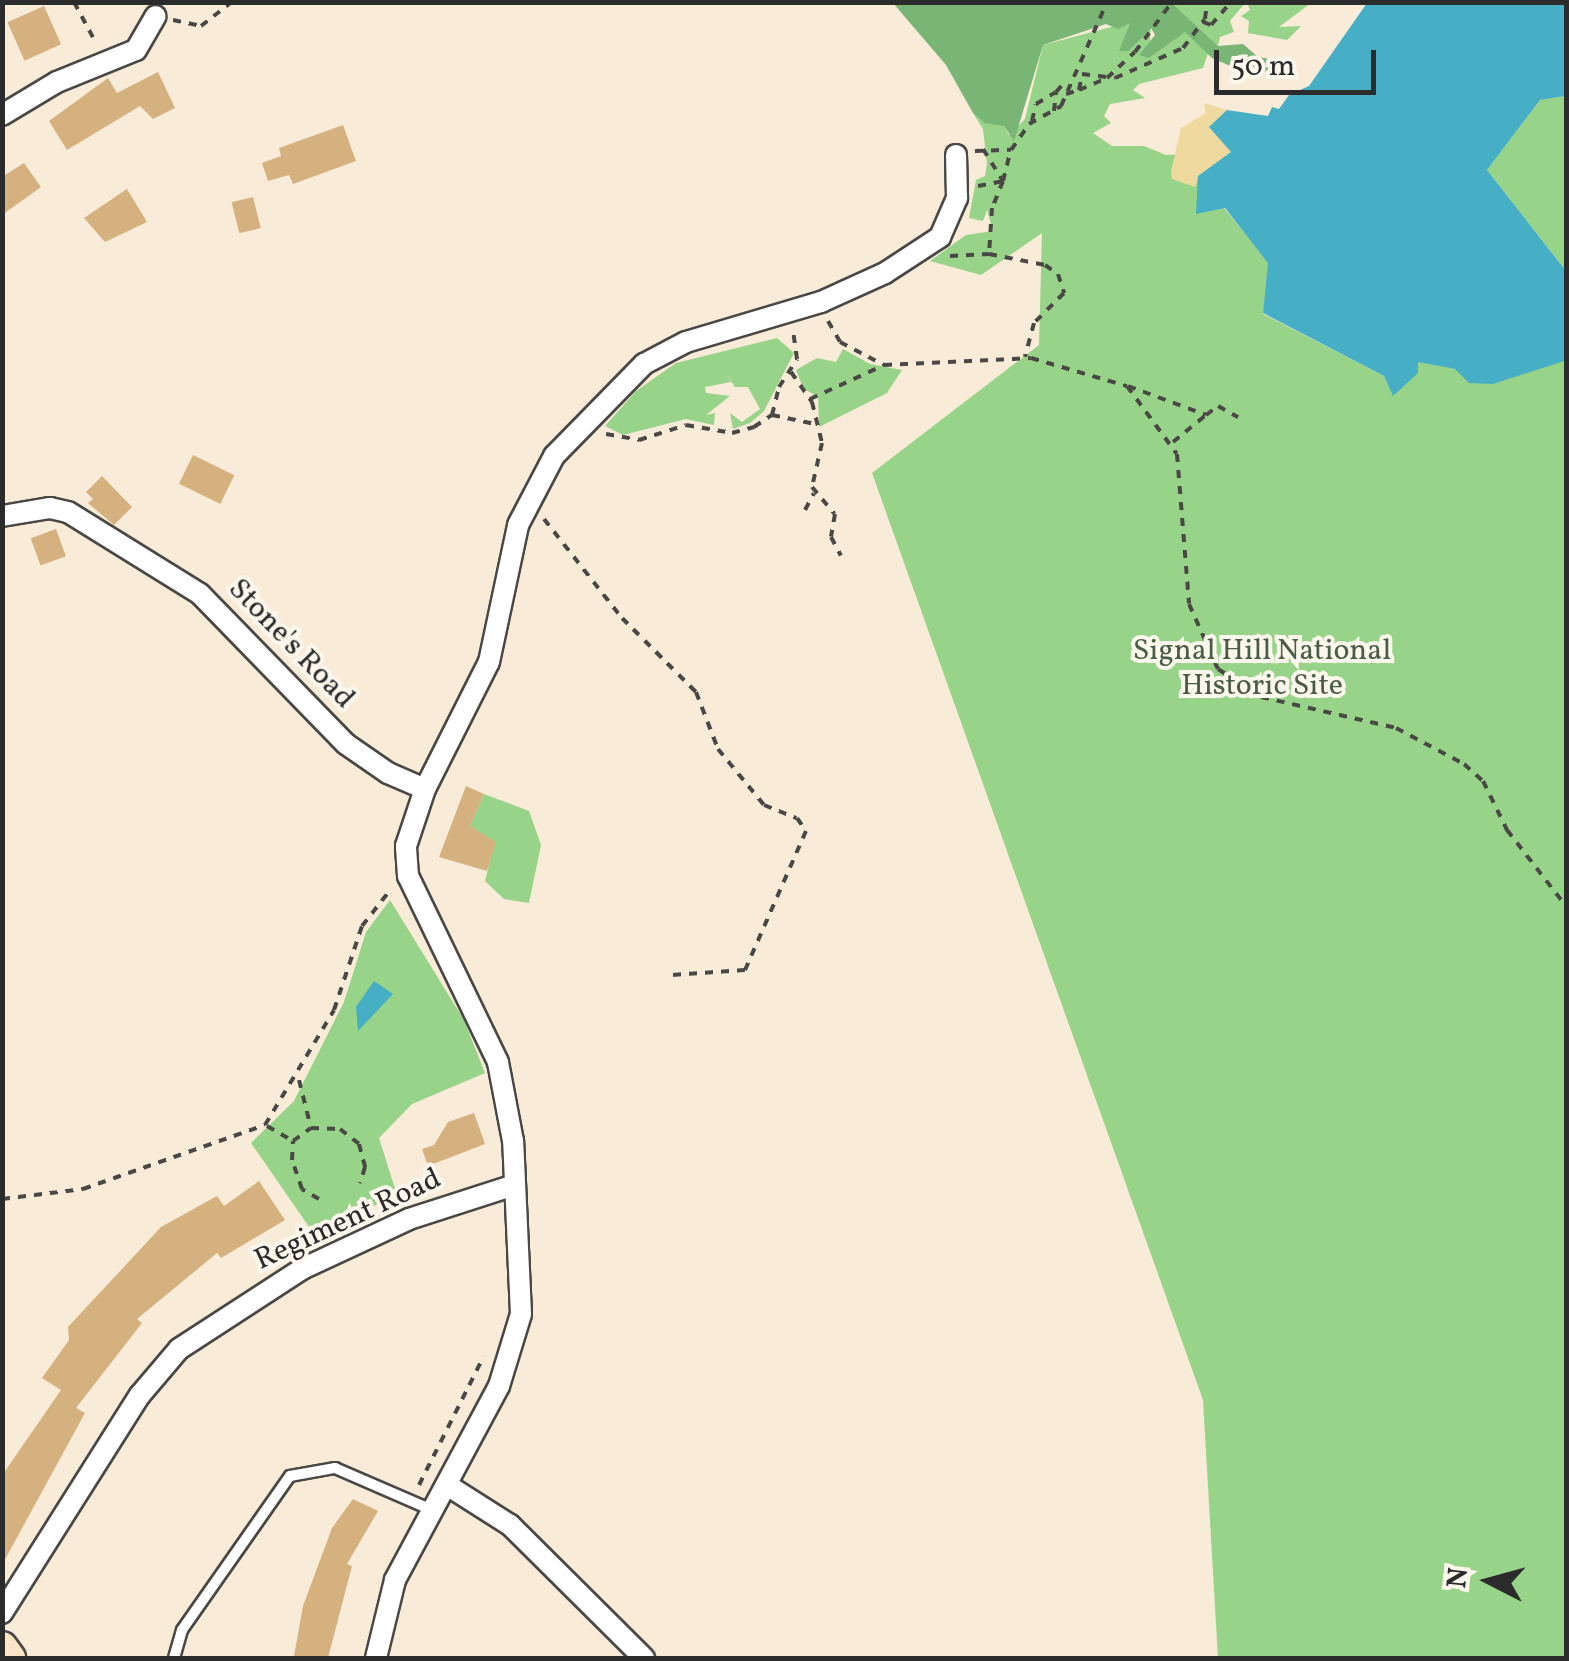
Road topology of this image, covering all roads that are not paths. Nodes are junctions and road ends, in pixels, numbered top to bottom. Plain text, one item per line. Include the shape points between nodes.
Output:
1 (156, 16) road end
2 (2, 115) edge
3 (956, 155) road end
4 (2, 516) edge
5 (425, 789) junction
6 (514, 1185) junction
7 (447, 1484) junction
8 (432, 1510) junction
9 (2, 1613) edge
10 (2, 1646) edge
11 (10, 1658) edge
12 (174, 1658) edge
13 (376, 1658) edge
14 (644, 1658) edge

1 - 2 street via 136,50
3 - 5 street via 953,216 930,245 821,302 659,355 554,456 510,550 489,662
4 - 5 street, Stone's Road via 50,508 68,512 200,594 346,744 388,774
5 - 6 street via 406,846 408,876 498,1062
6 - 7 street via 522,1287 518,1336
6 - 9 street, Regiment Road via 408,1219 302,1269 179,1350 140,1395
7 - 8 street
7 - 14 street via 510,1525
8 - 12 lane via 335,1468 290,1476 192,1615
8 - 13 street via 396,1580
10 - 11 street

